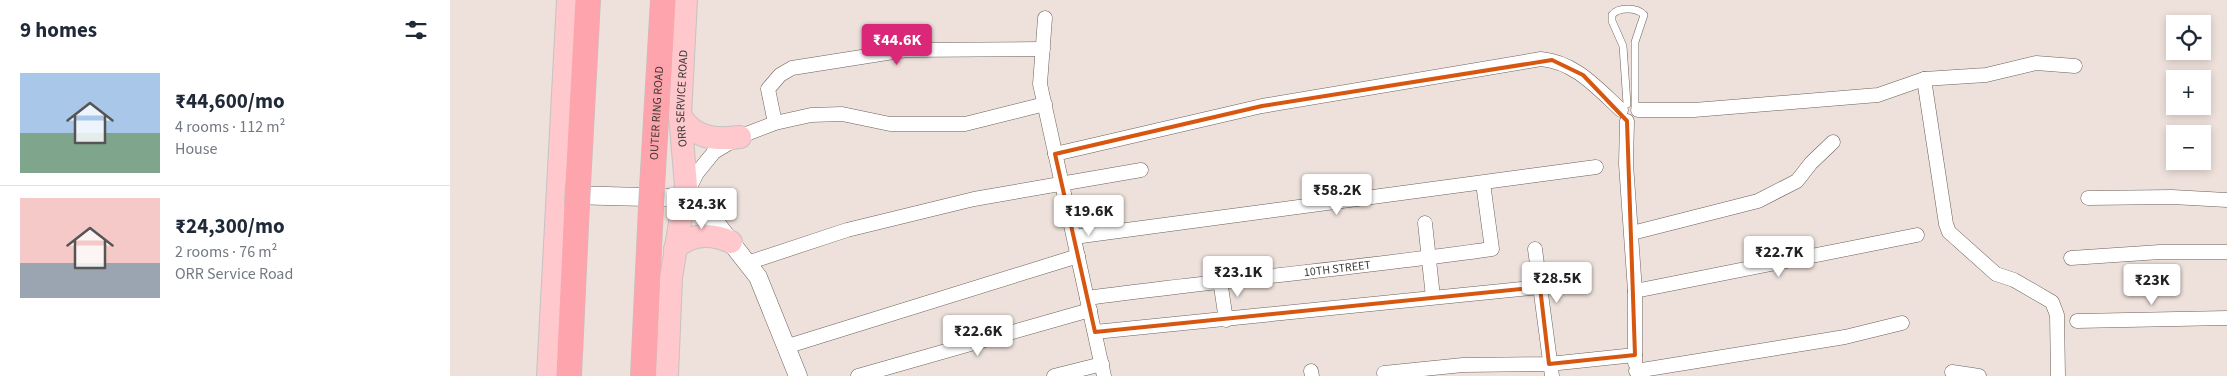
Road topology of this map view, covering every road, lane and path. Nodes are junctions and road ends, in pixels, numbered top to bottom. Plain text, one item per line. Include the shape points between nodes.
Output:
1 (568, 0) edge
2 (588, 0) edge
3 (663, 0) edge
4 (686, 0) edge
5 (1045, 18) dead end
6 (1043, 50) junction
7 (2075, 66) dead end
8 (1924, 79) junction
9 (1045, 104) junction
10 (1630, 110) junction
11 (680, 115) junction
12 (775, 123) junction
13 (740, 137) junction
14 (1833, 142) dead end
15 (1055, 154) junction
16 (1596, 168) dead end
17 (1141, 170) dead end
18 (1483, 182) junction
19 (1062, 184) junction
20 (571, 195) junction
21 (684, 198) junction
22 (2088, 198) dead end
23 (2227, 200) edge
24 (1425, 223) dead end
25 (1632, 233) junction
26 (1917, 235) dead end
27 (1074, 237) junction
28 (731, 242) junction
29 (675, 249) junction
30 (1535, 249) dead end
31 (2227, 252) edge
32 (1078, 256) junction
33 (1430, 258) junction
34 (2071, 258) dead end
35 (748, 263) junction
36 (1220, 280) junction
37 (1540, 287) junction
38 (1635, 291) junction
39 (1433, 297) junction
40 (1089, 304) junction
41 (2227, 318) edge
42 (1226, 320) junction
43 (2077, 321) dead end
44 (1902, 323) dead end
45 (1095, 332) junction
46 (786, 347) junction
47 (1635, 355) junction
48 (1103, 370) edge
49 (1550, 370) edge
50 (1952, 372) dead end
51 (1636, 373) edge
52 (548, 376) edge
53 (569, 376) edge
54 (643, 376) edge
55 (667, 376) edge
56 (798, 376) edge
57 (858, 376) edge
58 (1054, 376) edge
59 (1385, 376) edge
60 (1979, 376) edge
61 (2058, 376) edge

1 - 20 main road
2 - 20 highway
3 - 54 highway, OUTER RING ROAD
4 - 11 main road, ORR SERVICE ROAD
5 - 6 street
6 - 9 street via 1040,84
6 - 12 street via 906,50 792,68 780,75 768,89
7 - 8 street via 2036,64 1986,74
8 - 10 street via 1878,95 1694,110
8 - 61 street via 1949,232 1996,274 2030,288 2052,302 2057,315
9 - 12 street via 965,124 890,124 842,114 811,115
9 - 15 street
10 - 10 lane via 1623,46 1612,21 1612,15 1620,9 1638,10 1644,15 1635,42
10 - 15 street via 1583,75 1562,63 1541,59 1262,106
10 - 25 street via 1626,164
11 - 13 main road via 688,127 701,136
11 - 21 main road, ORR SERVICE ROAD via 686,186
12 - 13 street
13 - 21 street via 706,160
14 - 25 street via 1797,181 1758,202
15 - 19 street
16 - 18 street
17 - 19 street
18 - 27 street
18 - 33 street, 10TH STREET via 1492,249
19 - 27 street
19 - 35 street via 974,200 847,230
20 - 21 street
20 - 52 main road
20 - 53 highway
21 - 28 street via 701,204
21 - 29 main road, ORR SERVICE ROAD
22 - 23 street
24 - 33 street
25 - 38 street
26 - 38 street
27 - 32 street
28 - 29 main road via 710,235 695,236
28 - 35 street
29 - 55 main road, ORR SERVICE ROAD
30 - 37 street
31 - 34 street via 2160,252
32 - 40 street
32 - 46 street
33 - 36 street, 10TH STREET
33 - 39 street
35 - 46 street via 758,277
36 - 40 street, 10TH STREET
36 - 42 street
37 - 39 street
37 - 49 street
38 - 47 street
39 - 42 street
40 - 45 street
40 - 57 street, 10TH STREET
41 - 43 street
42 - 45 street
44 - 51 street via 1845,338
45 - 48 street
46 - 56 street
47 - 49 street
47 - 51 street
48 - 58 street
49 - 59 street via 1463,365 1384,373
50 - 60 street

